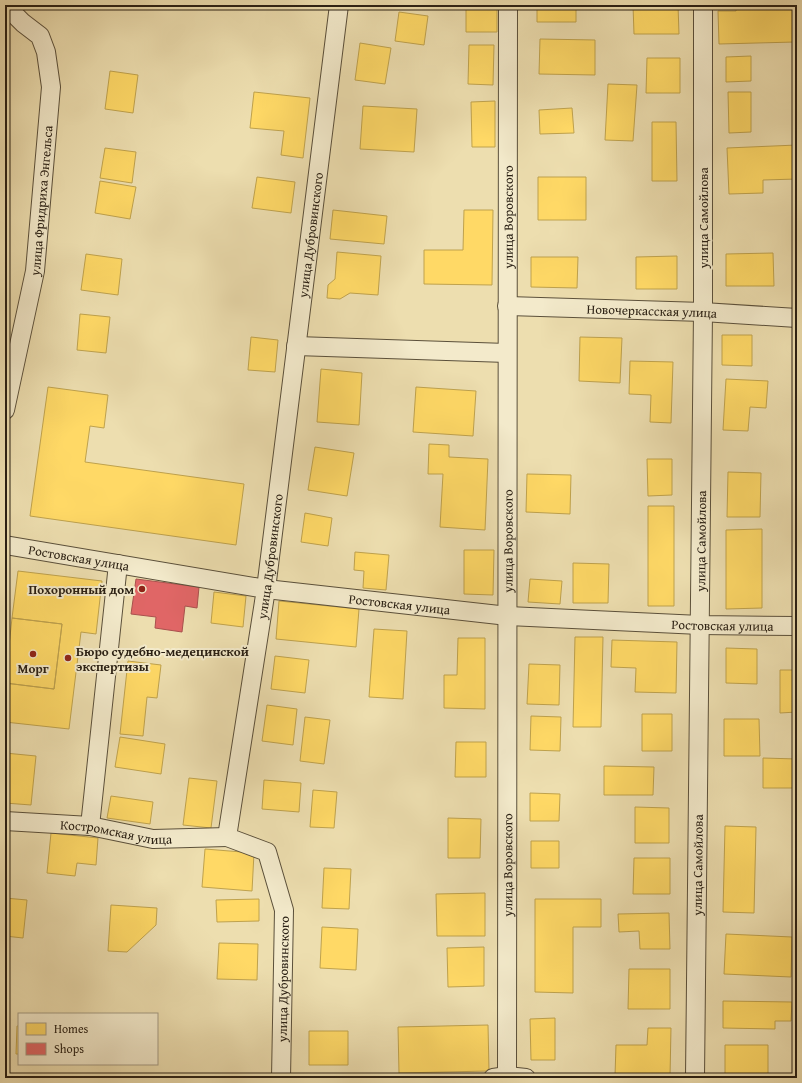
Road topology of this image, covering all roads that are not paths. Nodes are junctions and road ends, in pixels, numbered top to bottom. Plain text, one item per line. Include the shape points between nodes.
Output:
1 (5, 5) edge
2 (339, 5) edge
3 (508, 5) edge
4 (703, 5) edge
5 (507, 306) junction
6 (703, 312) junction
7 (797, 318) edge
8 (296, 346) junction
9 (508, 353) junction
10 (11, 356) edge
11 (5, 410) edge
12 (5, 545) edge
13 (118, 564) junction
14 (266, 589) junction
15 (508, 616) junction
16 (700, 625) junction
17 (797, 626) edge
18 (5, 821) edge
19 (90, 826) junction
20 (227, 837) junction
21 (500, 1077) edge
22 (281, 1078) edge
23 (526, 1078) edge
24 (695, 1078) edge

1 - 10 street, улица Фридриха Энгельса via 40,36 46,52 51,87 35,271
2 - 8 street, улица Дубровинского
3 - 5 street, улица Воровского
4 - 6 street, улица Самойлова
5 - 6 street, Новочеркасская улица
5 - 9 street, улица Воровского
6 - 7 street, Новочеркасская улица
6 - 16 street, улица Самойлова
8 - 9 street
8 - 14 street, улица Дубровинского
9 - 15 street, улица Воровского
10 - 11 street, улица Фридриха Энгельса
12 - 13 street, Ростовская улица
13 - 14 street, Ростовская улица
13 - 19 street
14 - 15 street, Ростовская улица
14 - 20 street, улица Дубровинского
15 - 16 street, Ростовская улица
15 - 21 street, улица Воровского
16 - 17 street, Ростовская улица
16 - 24 street, улица Самойлова
18 - 19 street, Костромская улица
19 - 20 street, Костромская улица via 153,839
20 - 22 street, улица Дубровинского via 267,852 284,910
21 - 23 street

